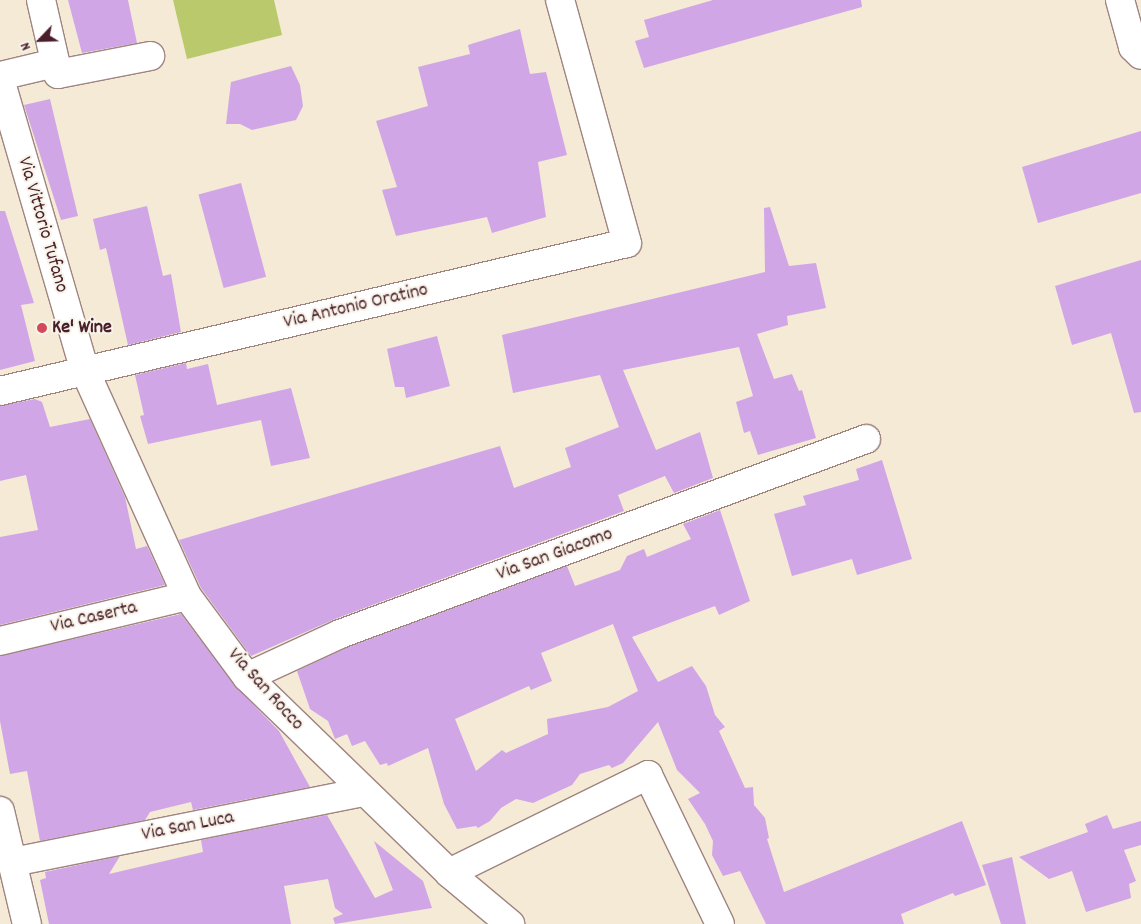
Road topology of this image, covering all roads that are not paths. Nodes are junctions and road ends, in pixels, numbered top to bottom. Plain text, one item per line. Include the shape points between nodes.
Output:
1 (41, 0) edge
2 (560, 0) edge
3 (1120, 0) edge
4 (1141, 55) edge
5 (150, 56) dead end
6 (55, 63) junction
7 (0, 76) edge
8 (0, 79) edge
9 (85, 371) junction
10 (0, 391) edge
11 (866, 439) dead end
12 (187, 596) junction
13 (0, 640) edge
14 (247, 677) junction
15 (364, 792) junction
16 (0, 811) edge
17 (13, 862) junction
18 (449, 873) junction
19 (27, 924) edge
20 (510, 924) edge
21 (720, 924) edge

1 - 6 street
2 - 9 street, Via Antonio Oratino via 627,243
3 - 4 street via 1133,47
5 - 6 street via 58,74
6 - 7 street
8 - 9 street, Via Vittorio Tufano
9 - 10 street, Via Antonio Oratino
9 - 12 street, Via San Rocco
11 - 14 street, Via San Giacomo via 340,634
12 - 13 street, Via Caserta
12 - 14 street, Via San Rocco
14 - 15 street, Via San Rocco
15 - 17 street, Via San Luca
15 - 18 street, Via San Rocco
16 - 17 street
17 - 19 street
18 - 20 street, Via San Rocco
18 - 21 street via 648,775

